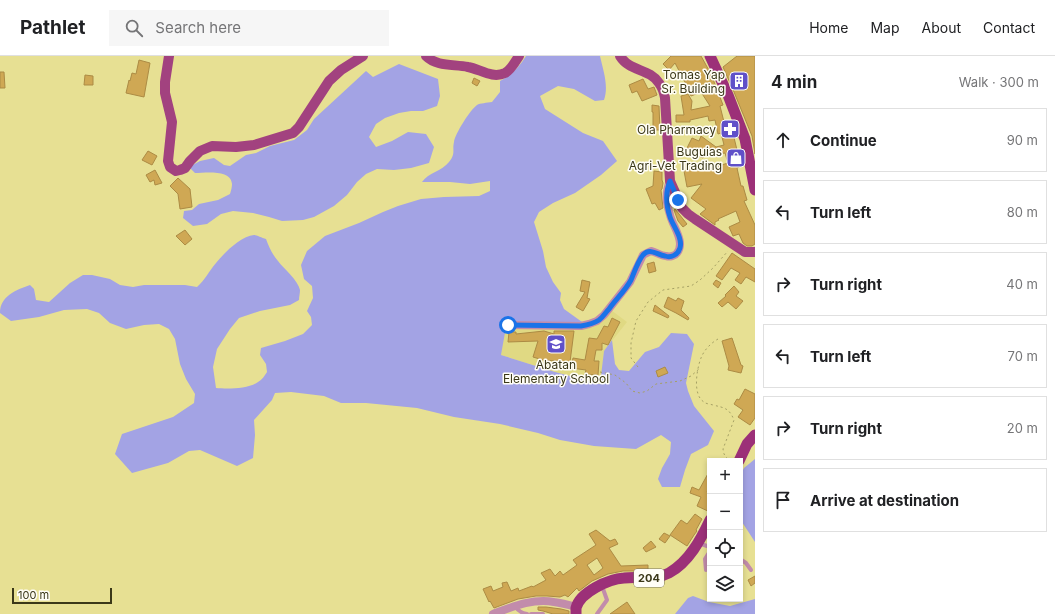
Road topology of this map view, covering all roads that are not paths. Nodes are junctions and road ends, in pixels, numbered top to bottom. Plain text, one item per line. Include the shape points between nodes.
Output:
1 (169, 56) edge
2 (363, 56) edge
3 (426, 56) edge
4 (519, 56) edge
5 (620, 56) edge
6 (710, 56) edge
7 (670, 181) junction
8 (755, 190) edge
9 (755, 252) edge
10 (508, 325) dead end
11 (755, 435) edge
12 (740, 458) edge
13 (707, 526) edge
14 (698, 542) junction
15 (707, 546) edge
16 (707, 556) edge
17 (743, 561) edge
18 (706, 570) dead end
19 (751, 570) dead end
20 (601, 584) junction
21 (515, 606) junction
22 (576, 611) edge
23 (493, 614) edge
24 (527, 614) edge
25 (531, 614) edge
26 (543, 614) edge
27 (597, 614) edge

1 - 2 main road via 165,82 172,122 168,161 170,167 176,171 185,168 200,151 212,146 254,145 293,133 329,81
3 - 4 main road via 433,62 468,67 496,75 505,73
5 - 7 main road via 629,66 652,76 662,88 665,98
6 - 8 highway via 745,139
7 - 9 main road via 680,204 688,214 745,252
7 - 10 street via 666,198 680,243 675,255 665,256 651,251 643,255 621,295 601,319 593,323 581,326
11 - 12 highway
13 - 14 highway, 204
14 - 15 lane
14 - 20 highway, 204 via 681,565 669,573 646,578 624,578
16 - 18 lane
17 - 19 lane
20 - 22 highway, 204 via 582,599
20 - 27 lane via 607,600
21 - 22 street via 541,601 553,602
21 - 23 street
21 - 24 lane via 517,610
25 - 26 lane

